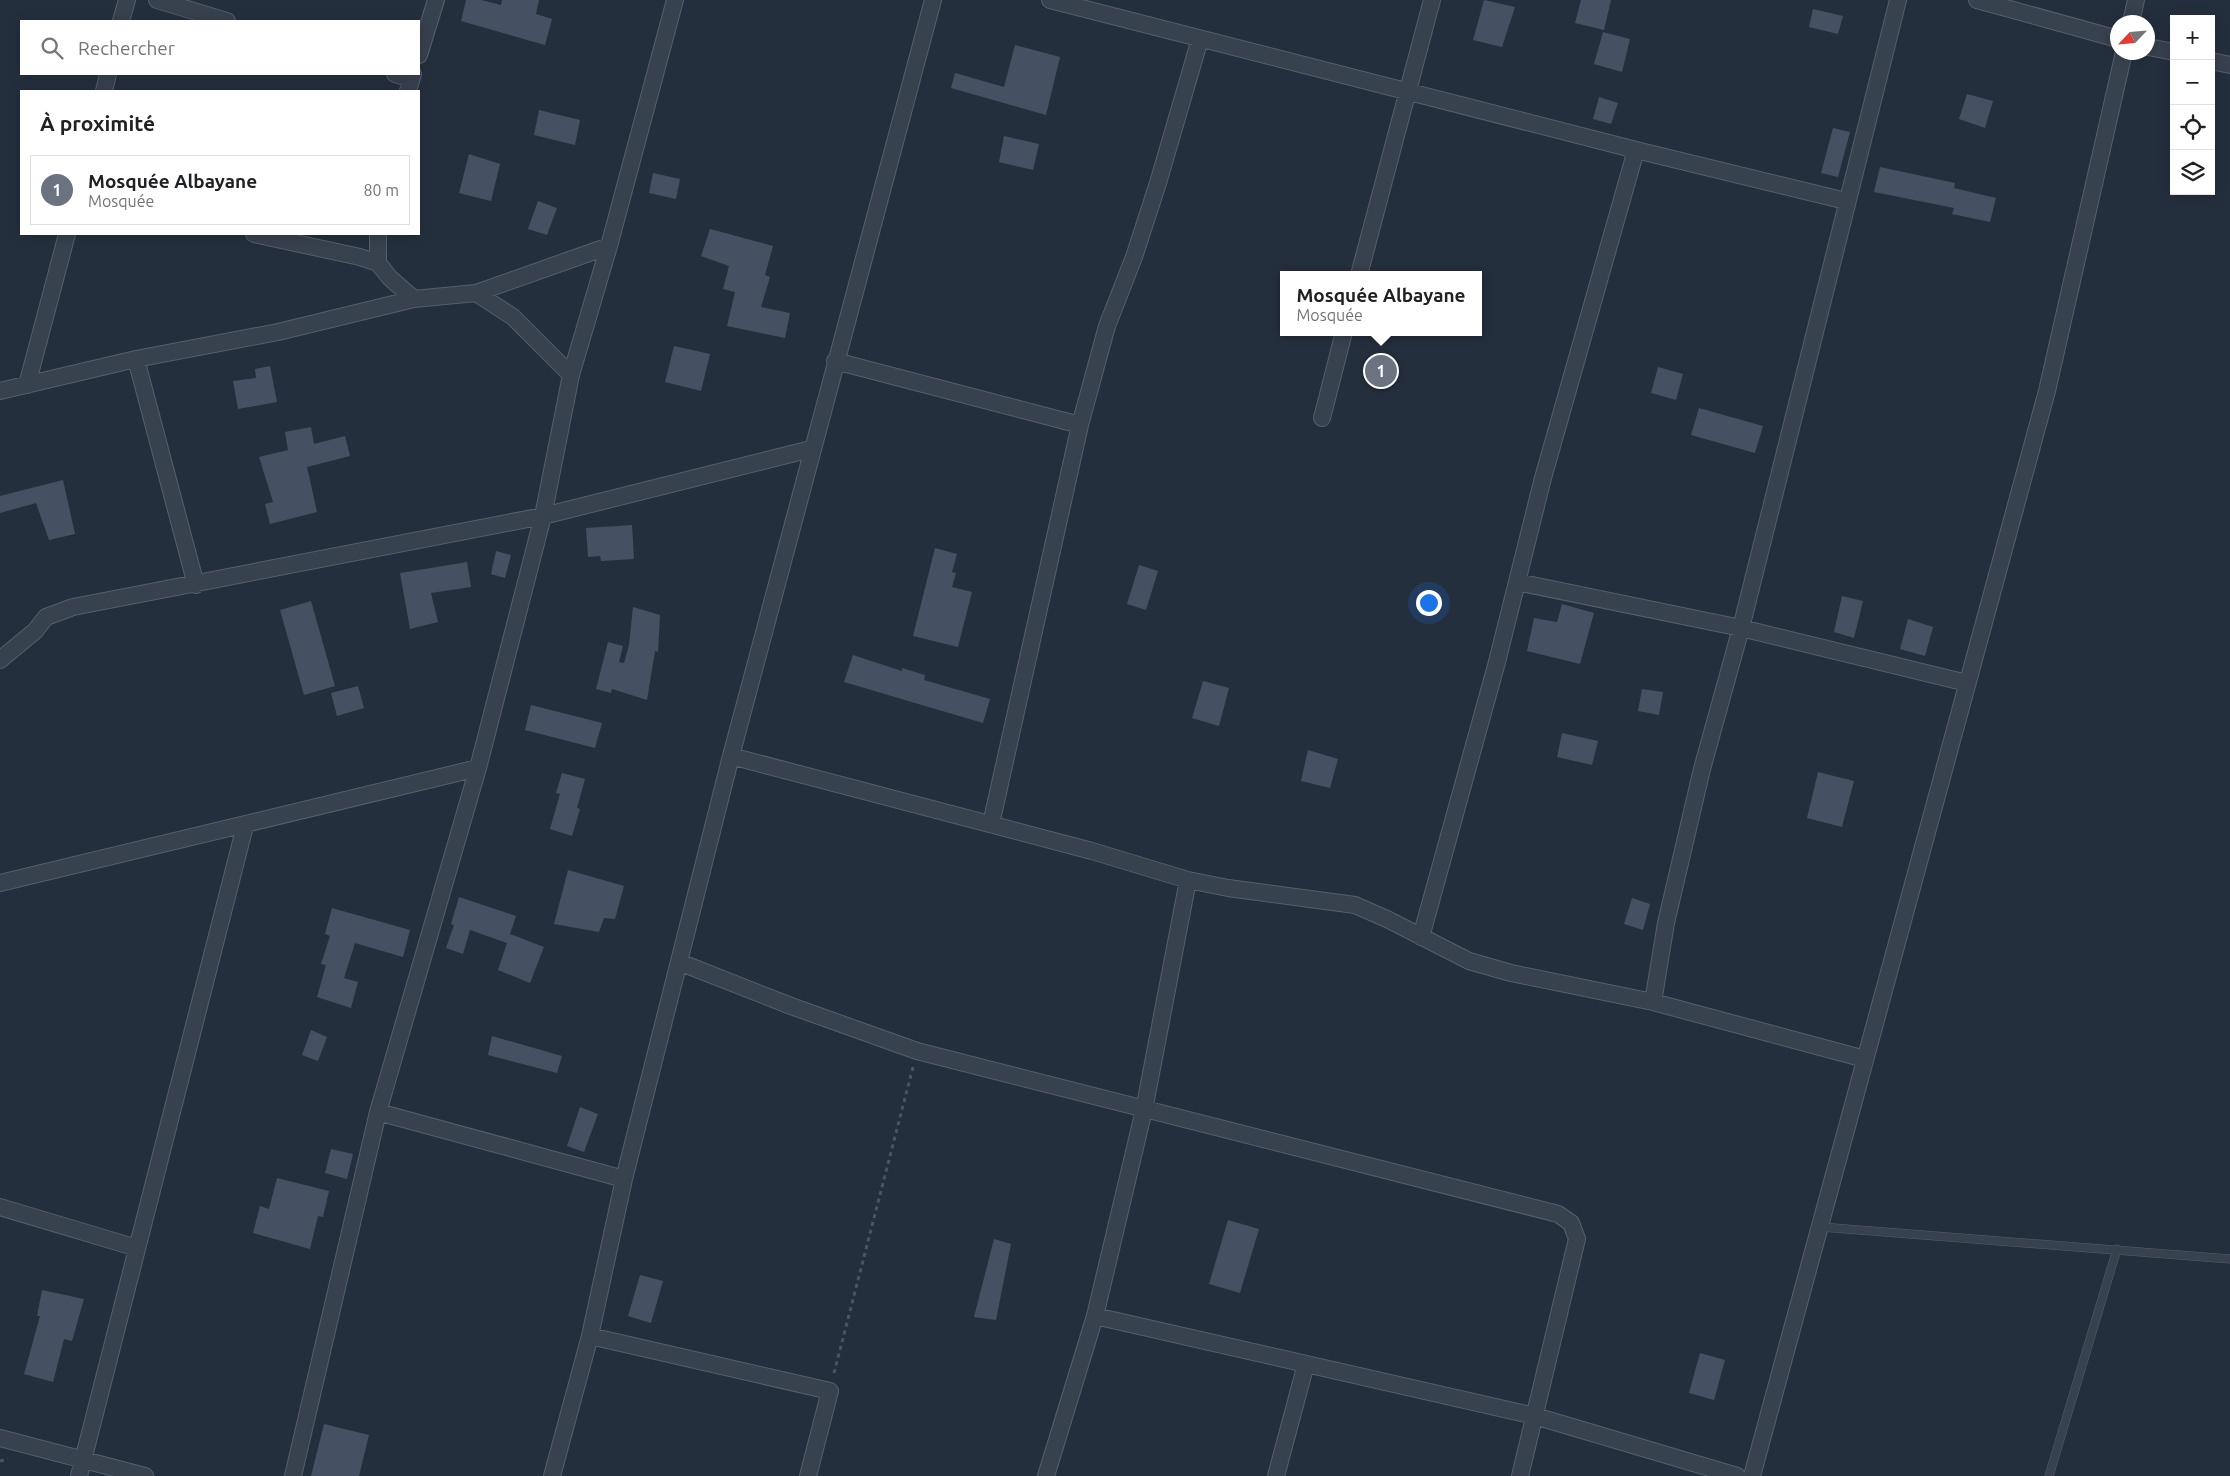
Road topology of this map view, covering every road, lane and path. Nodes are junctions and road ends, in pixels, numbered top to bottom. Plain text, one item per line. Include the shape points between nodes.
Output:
1 (127, 0) edge
2 (156, 0) edge
3 (436, 0) edge
4 (675, 0) edge
5 (933, 0) edge
6 (1050, 0) edge
7 (1432, 0) edge
8 (1898, 0) edge
9 (1977, 0) edge
10 (2136, 0) edge
11 (2132, 15) edge
12 (122, 20) edge
13 (224, 20) edge
14 (2110, 37) edge
15 (1200, 39) junction
16 (2155, 48) edge
17 (2170, 51) edge
18 (420, 52) edge
19 (2122, 60) edge
20 (2215, 62) edge
21 (2230, 65) edge
22 (108, 75) edge
23 (397, 75) edge
24 (411, 81) edge
25 (104, 90) edge
26 (1408, 91) junction
27 (1636, 150) junction
28 (1846, 200) junction
29 (67, 235) edge
30 (259, 235) edge
31 (378, 235) edge
32 (609, 246) junction
33 (378, 263) junction
34 (1360, 271) edge
35 (476, 293) junction
36 (414, 299) junction
37 (1343, 336) edge
38 (136, 359) junction
39 (835, 361) junction
40 (571, 375) junction
41 (27, 385) junction
42 (0, 391) edge
43 (1322, 418) dead end
44 (1080, 425) junction
45 (811, 449) junction
46 (543, 516) junction
47 (1517, 582) junction
48 (196, 585) junction
49 (1741, 628) junction
50 (0, 660) edge
51 (1967, 684) junction
52 (731, 756) junction
53 (478, 768) junction
54 (991, 824) junction
55 (245, 826) junction
56 (1188, 880) junction
57 (0, 883) edge
58 (1421, 937) junction
59 (679, 962) junction
60 (1653, 1002) junction
61 (917, 1051) junction
62 (1865, 1059) junction
63 (1144, 1110) junction
64 (378, 1112) junction
65 (624, 1180) junction
66 (0, 1207) edge
67 (1821, 1227) junction
68 (137, 1248) junction
69 (2117, 1249) junction
70 (2230, 1259) edge
71 (1095, 1316) junction
72 (590, 1336) junction
73 (1306, 1364) junction
74 (830, 1391) junction
75 (1535, 1416) junction
76 (0, 1438) edge
77 (83, 1460) junction
78 (79, 1476) edge
79 (145, 1476) edge
80 (293, 1476) edge
81 (552, 1476) edge
82 (808, 1476) edge
83 (1046, 1476) edge
84 (1276, 1476) edge
85 (1520, 1476) edge
86 (1737, 1476) edge
87 (1752, 1476) edge
88 (2049, 1476) edge

1 - 12 street
2 - 13 street
3 - 18 street
4 - 32 street
5 - 39 street
6 - 15 street
7 - 26 street
8 - 28 street
9 - 14 street
10 - 11 street
15 - 26 street
15 - 44 street via 1155,192 1108,326
16 - 17 street
19 - 51 street via 2047,391
20 - 21 street
22 - 25 street
23 - 24 street
26 - 27 street
26 - 34 street
27 - 28 street
27 - 47 street via 1543,478
28 - 49 street
29 - 41 street
30 - 33 street
31 - 33 street
32 - 35 street
32 - 40 street
33 - 36 street
35 - 36 street
35 - 40 street via 513,317
36 - 38 street via 278,332
37 - 43 street
38 - 41 street
38 - 48 street
39 - 44 street
39 - 45 street
40 - 46 street
41 - 42 street
44 - 54 street
45 - 46 street
45 - 52 street
46 - 48 street
46 - 53 street
47 - 49 street
47 - 58 street
48 - 50 street via 82,605 51,614
49 - 51 street
49 - 60 street via 1702,769 1666,923
51 - 62 street
52 - 54 street
52 - 59 street
53 - 55 street
53 - 64 street
54 - 56 street
55 - 57 street
55 - 68 street
56 - 58 street via 1355,906
56 - 63 street
58 - 60 street via 1469,962
59 - 61 street
59 - 65 street
60 - 62 street
61 - 63 street
61 - 74 path
62 - 67 street
63 - 71 street
63 - 75 street via 1558,1214 1571,1223 1577,1239
64 - 65 street
64 - 80 street
65 - 72 street
66 - 68 street
67 - 69 lane
67 - 87 street
68 - 77 street
69 - 70 lane
69 - 88 lane
71 - 73 street
71 - 83 street
72 - 74 street
72 - 81 street
73 - 75 street
73 - 84 street
74 - 82 street
75 - 85 street
75 - 86 street
76 - 77 street
77 - 78 street
77 - 79 street

